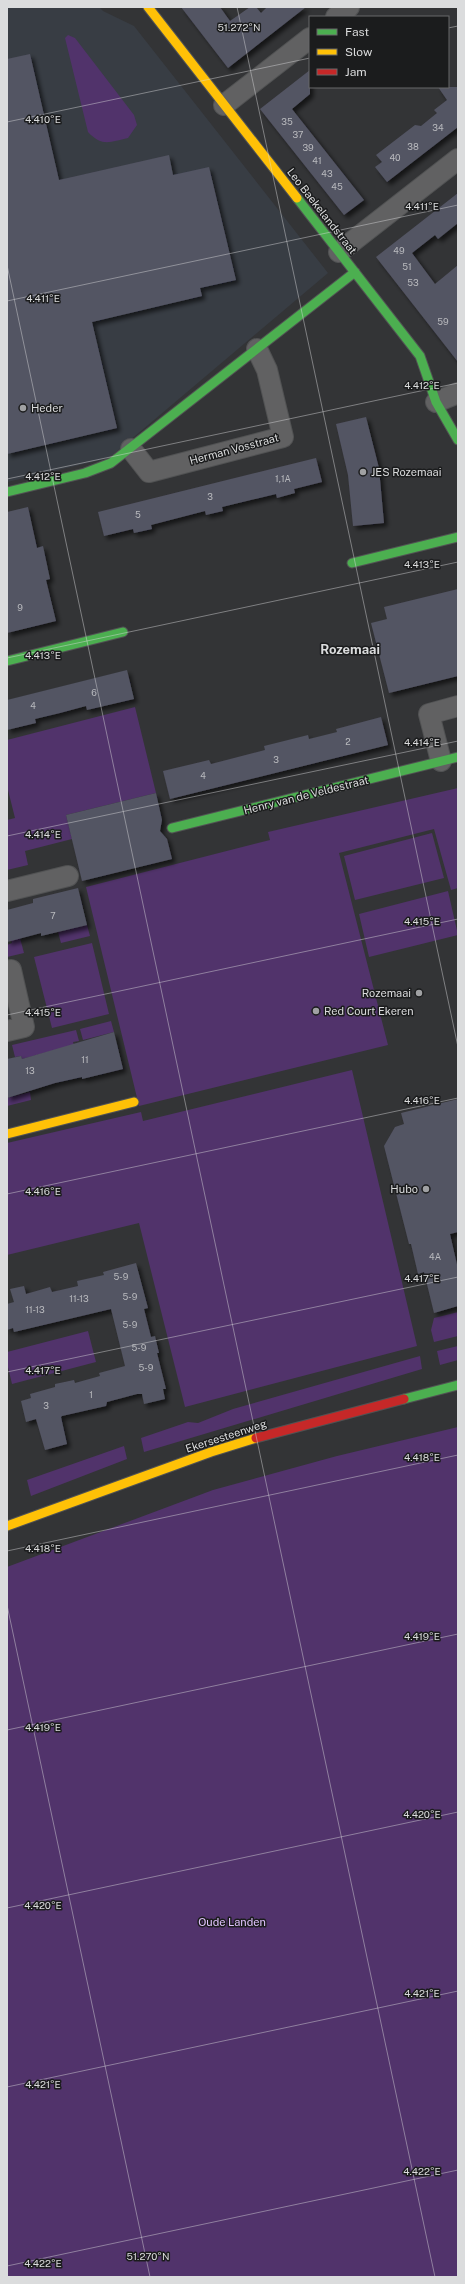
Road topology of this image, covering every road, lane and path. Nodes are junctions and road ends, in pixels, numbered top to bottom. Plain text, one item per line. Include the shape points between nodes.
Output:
1 (148, 7) edge
2 (349, 7) edge
3 (337, 16) edge
4 (309, 39) edge
5 (224, 105) junction
6 (458, 159) edge
7 (339, 252) junction
8 (355, 272) junction
9 (257, 349) junction
10 (458, 392) edge
11 (436, 402) junction
12 (458, 440) edge
13 (131, 449) junction
14 (7, 492) edge
15 (458, 537) edge
16 (352, 563) dead end
17 (123, 632) dead end
18 (7, 661) edge
19 (458, 706) edge
20 (449, 759) edge
21 (172, 828) dead end
22 (68, 876) dead end
23 (7, 891) edge
24 (7, 971) edge
25 (7, 1031) edge
26 (134, 1102) dead end
27 (7, 1134) edge
28 (458, 1385) edge
29 (7, 1526) edge

1 - 5 street, Leo Baekelandstraat
2 - 3 street
4 - 5 street
5 - 7 street, Leo Baekelandstraat
6 - 7 street
7 - 8 street, Leo Baekelandstraat
8 - 9 street
8 - 11 street, Leo Baekelandstraat via 420,356
9 - 13 street
9 - 13 street, Herman Vosstraat via 267,370 283,437 149,472
10 - 11 street
11 - 12 street, Leo Baekelandstraat
13 - 14 street via 111,463 84,473
15 - 16 street
17 - 18 street
19 - 20 street, Henry van de Veldestraat via 429,714
20 - 21 street, Henry van de Veldestraat
22 - 23 street
24 - 25 street via 11,970 24,1027
26 - 27 street
28 - 29 street, Ekersesteenweg via 290,1428 211,1452

